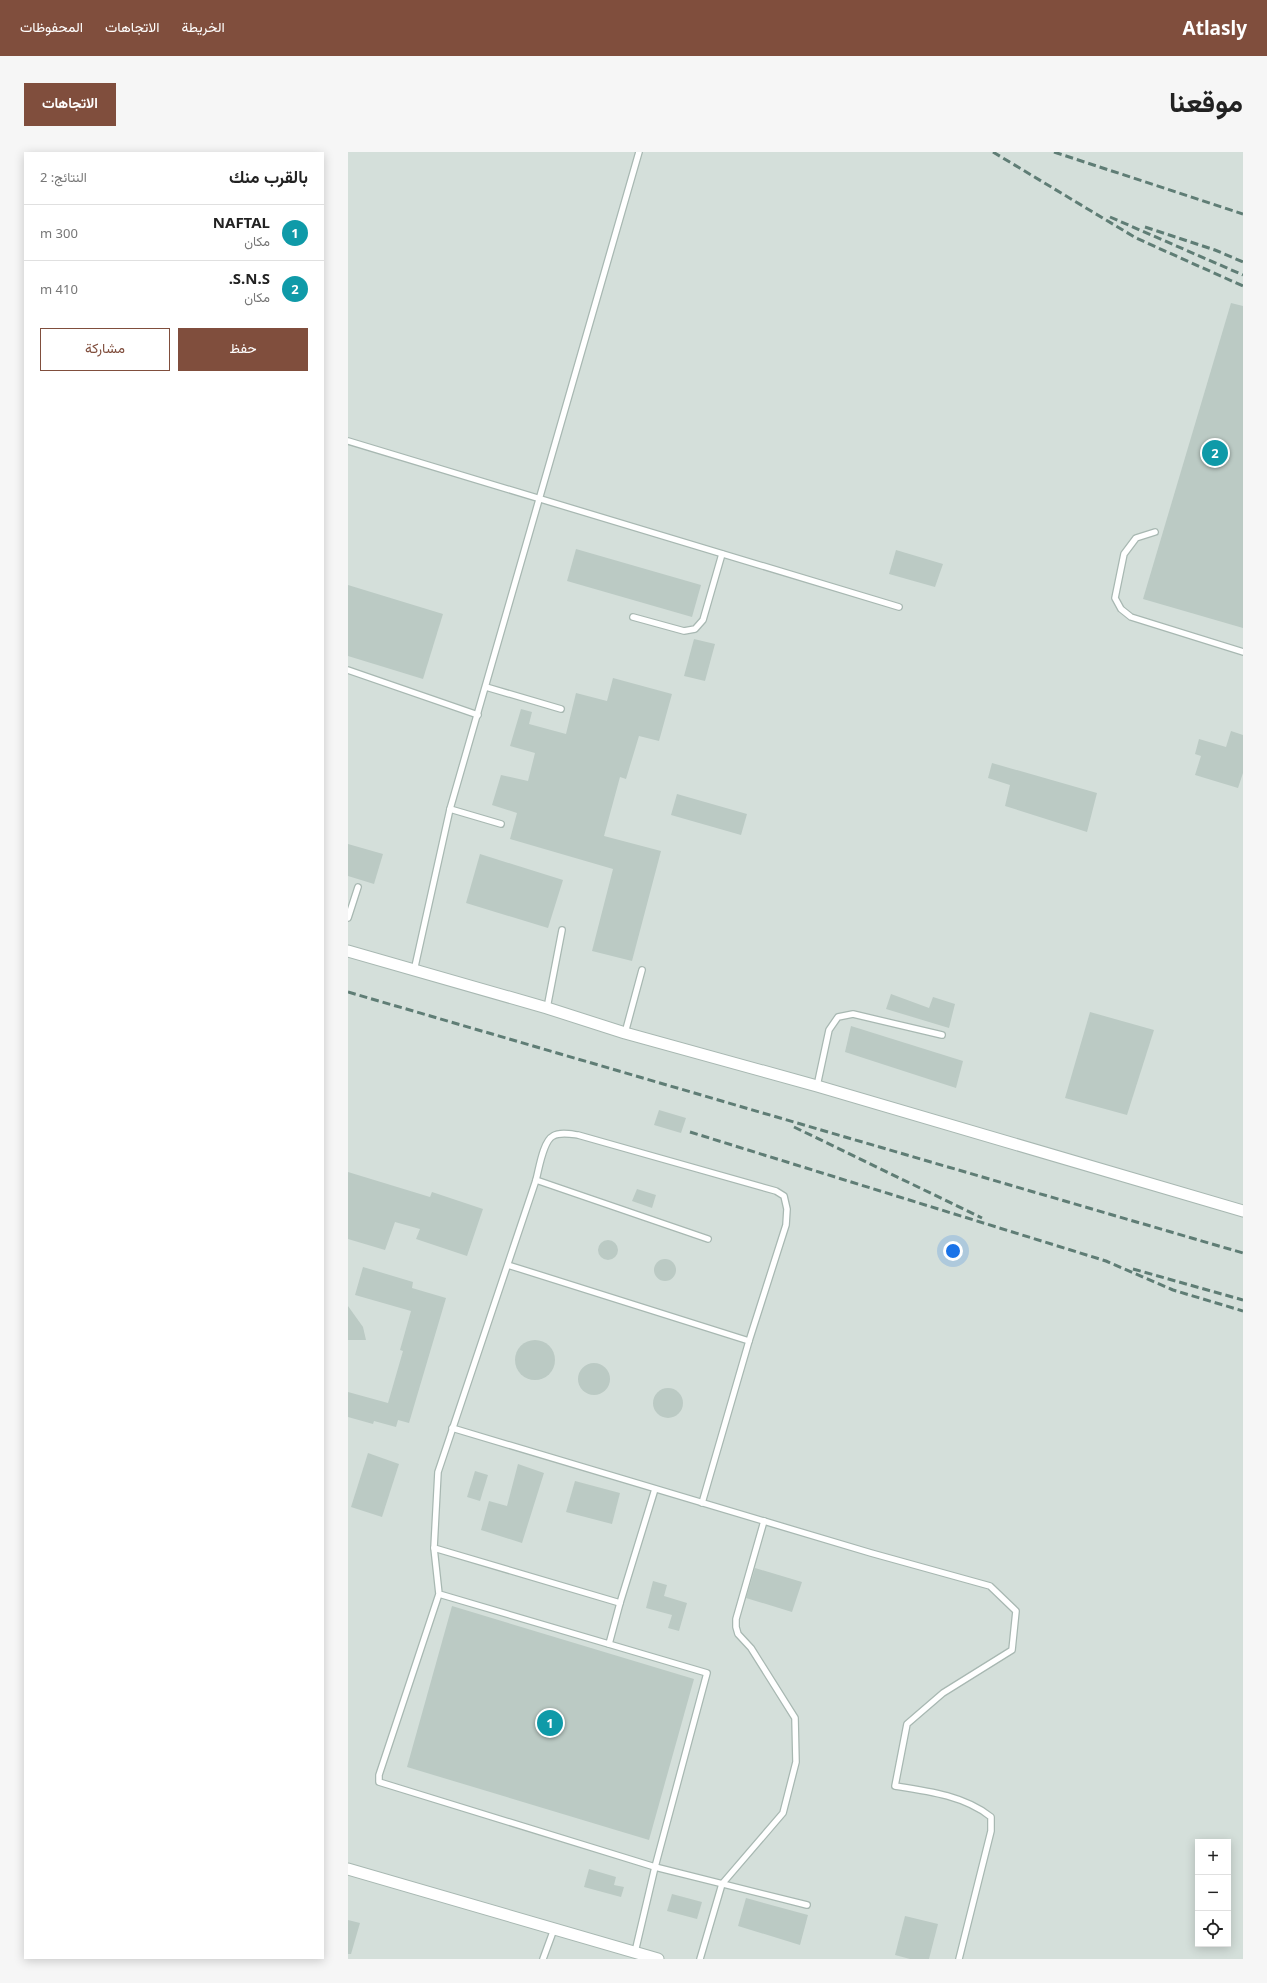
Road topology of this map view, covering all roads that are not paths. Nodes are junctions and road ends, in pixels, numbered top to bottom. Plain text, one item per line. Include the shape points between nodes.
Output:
1 (639, 152) edge
2 (348, 441) edge
3 (540, 500) junction
4 (1155, 532) dead end
5 (722, 554) junction
6 (900, 606) dead end
7 (633, 617) dead end
8 (1243, 652) edge
9 (348, 670) edge
10 (486, 687) junction
11 (561, 709) dead end
12 (478, 715) junction
13 (450, 809) junction
14 (501, 824) dead end
15 (358, 887) dead end
16 (348, 918) edge
17 (562, 930) dead end
18 (348, 951) edge
19 (642, 970) dead end
20 (414, 971) junction
21 (547, 1008) junction
22 (625, 1033) junction
23 (942, 1035) dead end
24 (817, 1086) junction
25 (536, 1180) junction
26 (1243, 1211) edge
27 (708, 1239) dead end
28 (508, 1265) junction
29 (749, 1341) junction
30 (452, 1428) junction
31 (655, 1489) junction
32 (702, 1503) junction
33 (764, 1521) junction
34 (434, 1548) junction
35 (439, 1594) junction
36 (620, 1603) junction
37 (609, 1644) junction
38 (656, 1867) junction
39 (348, 1868) edge
40 (722, 1884) junction
41 (807, 1905) dead end
42 (554, 1928) junction
43 (634, 1952) junction
44 (543, 1959) edge
45 (658, 1959) edge
46 (700, 1959) edge
47 (959, 1959) edge

1 - 3 lane
2 - 3 lane
3 - 5 lane
3 - 10 lane
4 - 8 lane via 1136,538 1124,554 1115,598 1121,609 1131,617
5 - 6 lane
5 - 7 lane via 703,620 695,629 684,631
9 - 12 lane
10 - 11 lane
10 - 12 lane
12 - 13 lane
13 - 14 lane
13 - 20 lane
15 - 16 lane
17 - 21 lane
18 - 20 street
19 - 22 lane
20 - 21 street
21 - 22 street
22 - 24 street
23 - 24 lane via 853,1014 838,1017 829,1030
24 - 26 street
25 - 27 lane
25 - 28 lane
25 - 29 lane via 546,1144 552,1136 562,1133 578,1135 776,1191 784,1196 787,1209 786,1225
28 - 29 lane
28 - 30 lane
29 - 32 lane
30 - 31 lane
30 - 34 lane via 438,1472
31 - 32 lane
31 - 36 lane
32 - 33 lane
33 - 40 lane via 736,1619 736,1627 738,1634 751,1648 795,1718 796,1762 783,1813
33 - 47 lane via 990,1586 1016,1611 1012,1650 943,1693 907,1724 895,1786 969,1802 992,1817 992,1831
34 - 35 lane
34 - 36 lane
35 - 37 lane
35 - 38 lane via 379,1775 380,1784
36 - 37 lane
37 - 38 lane via 707,1673
38 - 40 lane
38 - 43 lane
39 - 42 street
40 - 41 lane
40 - 46 lane
42 - 43 street
42 - 44 lane
43 - 45 street

